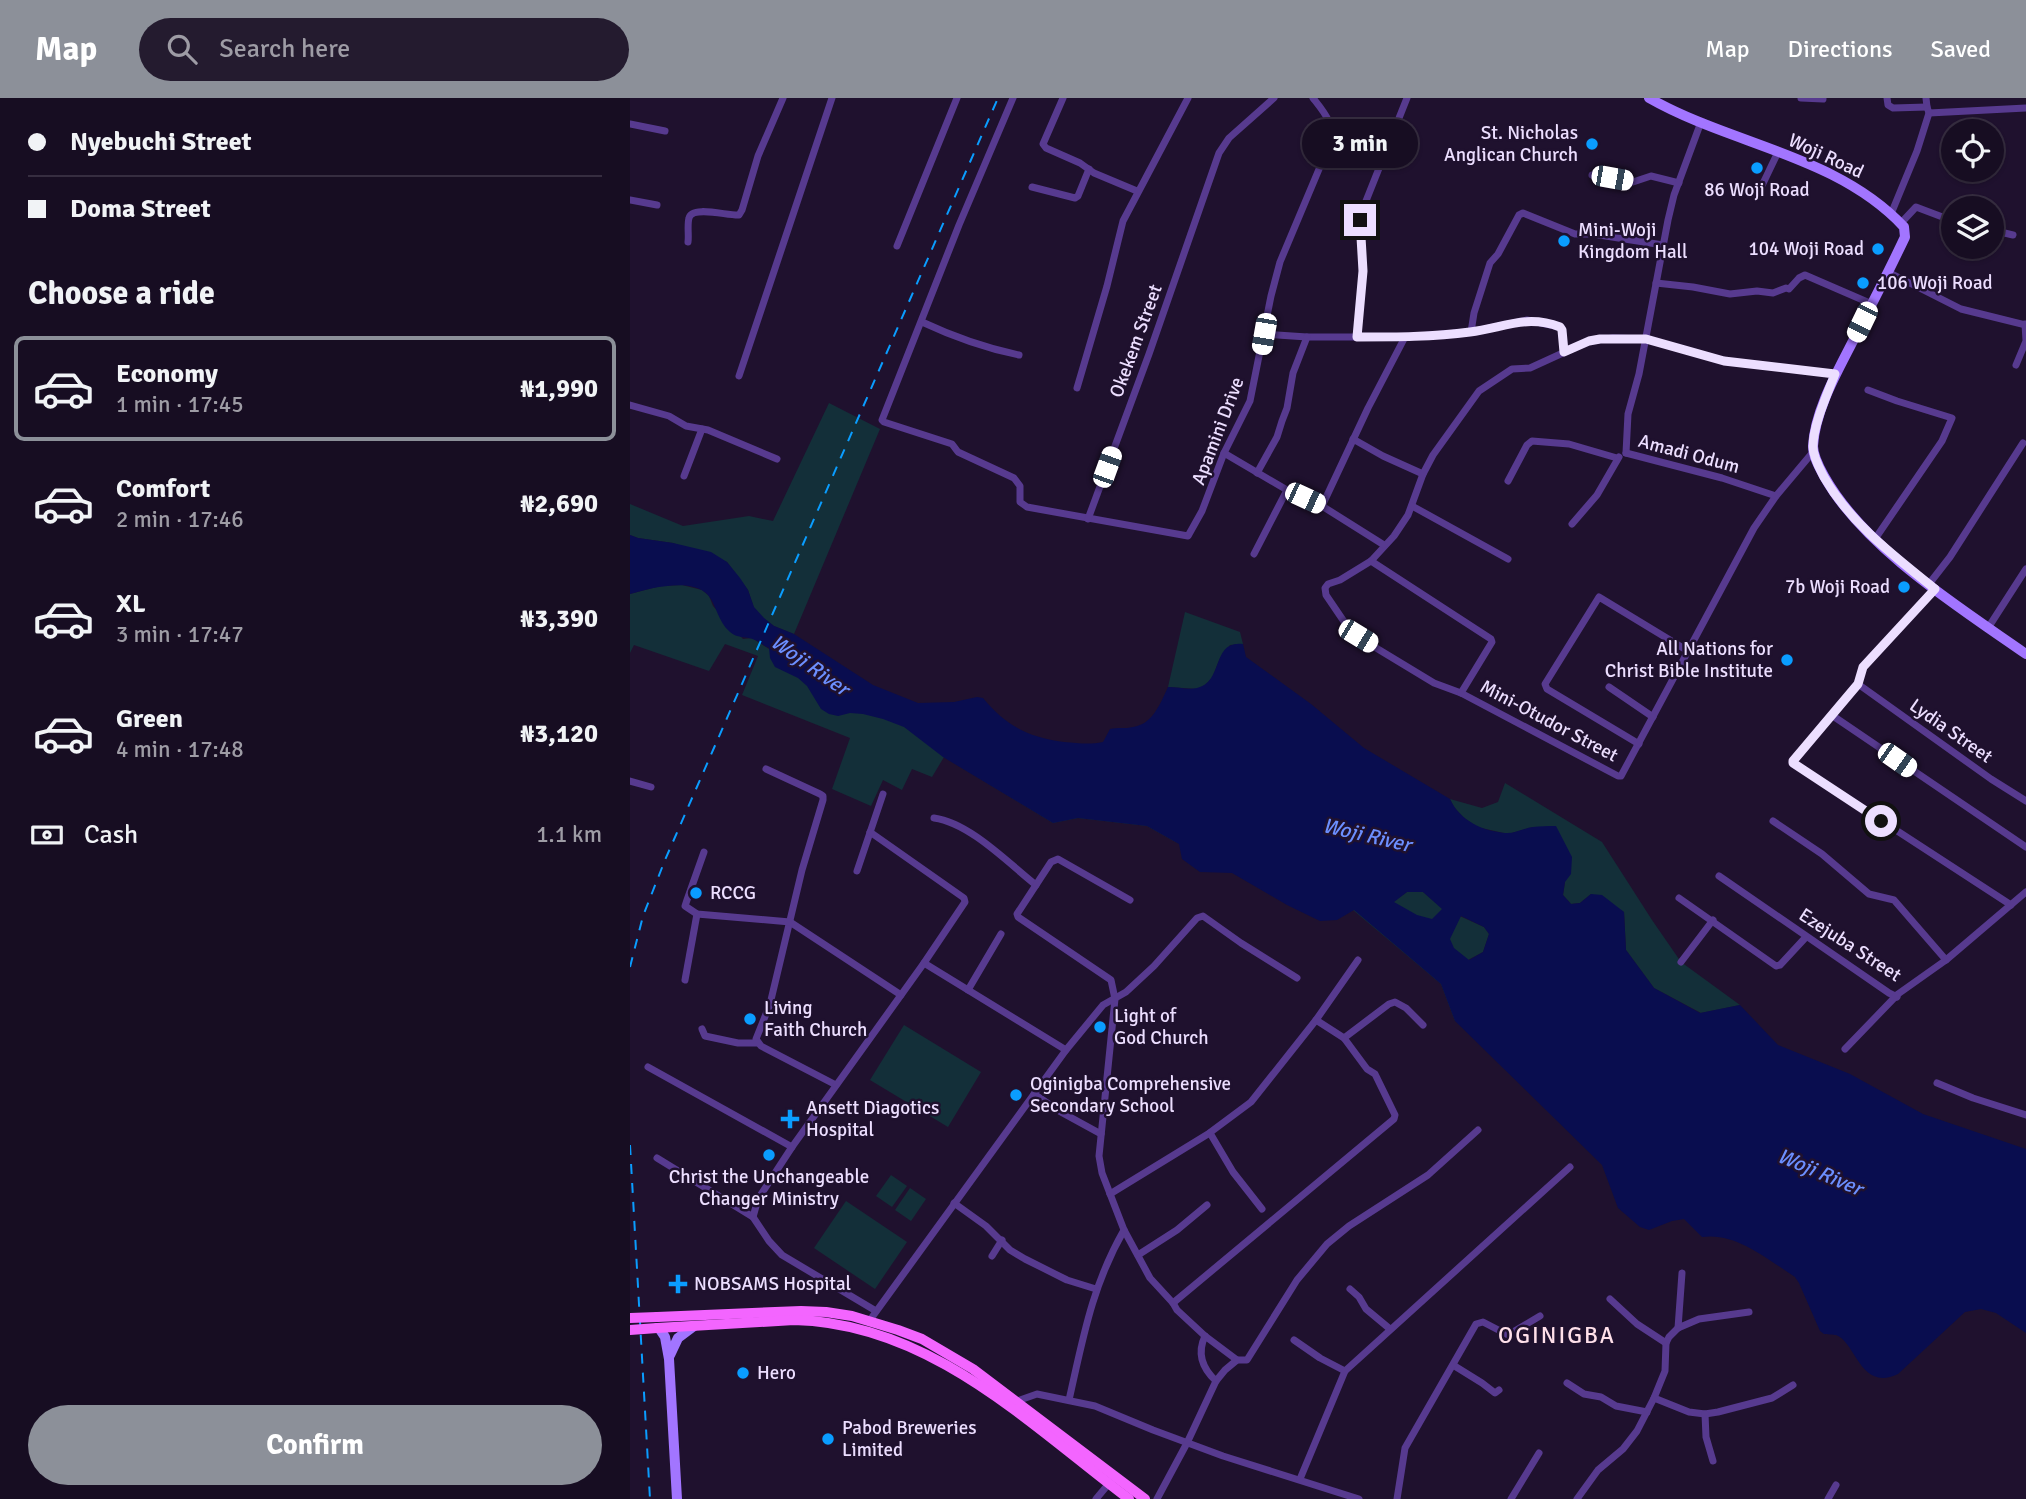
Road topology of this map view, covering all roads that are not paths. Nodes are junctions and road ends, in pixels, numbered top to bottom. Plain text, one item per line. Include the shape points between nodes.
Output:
1 (783, 98) edge
2 (832, 98) edge
3 (957, 98) edge
4 (1013, 98) edge
5 (1063, 98) edge
6 (1188, 98) edge
7 (1274, 98) edge
8 (1312, 98) edge
9 (1406, 98) edge
10 (1649, 98) edge
11 (1801, 98) edge
12 (1887, 98) edge
13 (1926, 98) edge
14 (1822, 99) edge
15 (2026, 108) edge
16 (1928, 110) junction
17 (1701, 122) junction
18 (630, 124) edge
19 (665, 131) dead end
20 (1778, 152) junction
21 (1089, 169) junction
22 (1592, 175) dead end
23 (1679, 183) junction
24 (1032, 187) dead end
25 (1137, 191) junction
26 (1757, 196) dead end
27 (630, 200) edge
28 (657, 205) dead end
29 (1891, 214) junction
30 (1941, 216) edge
31 (1901, 223) junction
32 (2004, 233) edge
33 (2013, 235) dead end
34 (688, 242) dead end
35 (1664, 245) junction
36 (897, 246) dead end
37 (1888, 272) junction
38 (1656, 283) junction
39 (1872, 304) junction
40 (922, 322) junction
41 (2025, 325) edge
42 (1471, 332) junction
43 (1264, 334) junction
44 (1307, 337) junction
45 (1357, 337) junction
46 (1405, 337) junction
47 (1646, 339) junction
48 (1564, 352) junction
49 (1019, 355) dead end
50 (2016, 365) dead end
51 (1835, 374) junction
52 (738, 376) dead end
53 (1077, 388) dead end
54 (1868, 390) dead end
55 (630, 405) edge
56 (702, 429) junction
57 (1353, 439) junction
58 (2023, 443) dead end
59 (1813, 452) junction
60 (1224, 453) junction
61 (1626, 453) junction
62 (777, 458) dead end
63 (1618, 458) junction
64 (1257, 473) junction
65 (1423, 474) junction
66 (684, 475) dead end
67 (1508, 481) dead end
68 (1287, 490) junction
69 (1776, 496) junction
70 (1322, 506) junction
71 (1412, 506) junction
72 (1088, 519) junction
73 (1573, 524) dead end
74 (1875, 539) junction
75 (1384, 545) junction
76 (1254, 554) dead end
77 (1508, 559) dead end
78 (1371, 561) junction
79 (2026, 569) edge
80 (1932, 587) junction
81 (1988, 628) junction
82 (1688, 651) junction
83 (2026, 654) edge
84 (1858, 684) junction
85 (1609, 687) dead end
86 (1461, 692) junction
87 (1833, 716) junction
88 (1653, 717) junction
89 (1639, 744) junction
90 (766, 769) dead end
91 (630, 781) edge
92 (651, 787) dead end
93 (883, 794) dead end
94 (2026, 801) edge
95 (934, 818) dead end
96 (1773, 821) dead end
97 (870, 832) junction
98 (2026, 847) edge
99 (704, 852) dead end
100 (858, 870) dead end
101 (1719, 876) dead end
102 (1036, 885) junction
103 (2026, 892) edge
104 (1679, 898) dead end
105 (1130, 900) dead end
106 (2011, 905) junction
107 (697, 914) junction
108 (1713, 920) junction
109 (790, 922) junction
110 (1001, 934) dead end
111 (1806, 937) junction
112 (1358, 960) dead end
113 (1946, 960) junction
114 (1681, 962) dead end
115 (925, 963) junction
116 (1297, 978) dead end
117 (685, 980) dead end
118 (968, 990) junction
119 (901, 995) junction
120 (1897, 996) junction
121 (1115, 999) junction
122 (1316, 1020) junction
123 (1423, 1025) dead end
124 (702, 1029) dead end
125 (1344, 1038) junction
126 (758, 1043) junction
127 (1066, 1049) junction
128 (1844, 1049) dead end
129 (648, 1067) dead end
130 (1937, 1083) dead end
131 (835, 1085) junction
132 (1034, 1094) junction
133 (2026, 1115) edge
134 (1478, 1130) dead end
135 (1210, 1133) junction
136 (1101, 1134) junction
137 (792, 1147) junction
138 (657, 1158) dead end
139 (1570, 1167) dead end
140 (1110, 1194) junction
141 (954, 1203) junction
142 (1207, 1205) dead end
143 (1262, 1209) dead end
144 (753, 1217) junction
145 (1124, 1230) junction
146 (1002, 1240) junction
147 (1138, 1255) junction
148 (992, 1256) dead end
149 (1682, 1273) dead end
150 (1096, 1289) junction
151 (1350, 1289) dead end
152 (1610, 1299) dead end
153 (1172, 1303) junction
154 (1749, 1312) dead end
155 (873, 1316) junction
156 (1540, 1316) dead end
157 (630, 1318) edge
158 (658, 1324) junction
159 (694, 1326) junction
160 (1678, 1328) junction
161 (1390, 1329) junction
162 (630, 1330) edge
163 (1205, 1336) junction
164 (1294, 1339) dead end
165 (1666, 1343) junction
166 (669, 1359) junction
167 (1237, 1360) junction
168 (1453, 1364) junction
169 (1345, 1371) junction
170 (1216, 1381) junction
171 (1567, 1382) dead end
172 (1793, 1385) dead end
173 (1499, 1390) dead end
174 (1654, 1398) junction
175 (1069, 1399) junction
176 (1017, 1401) junction
177 (1647, 1412) junction
178 (1705, 1414) junction
179 (1187, 1443) junction
180 (1539, 1453) dead end
181 (1713, 1461) dead end
182 (1300, 1479) junction
183 (1112, 1480) junction
184 (1836, 1485) dead end
185 (677, 1499) edge
186 (1096, 1499) edge
187 (1129, 1499) edge
188 (1145, 1499) edge
189 (1157, 1499) edge
190 (1359, 1499) edge
191 (1397, 1499) edge
192 (1511, 1499) edge
193 (1577, 1499) edge
194 (1828, 1499) edge

1 - 34 street via 739,215 691,214
2 - 52 street
3 - 36 street
4 - 40 street
5 - 21 street via 1043,144
6 - 25 street
7 - 72 street, Okekem Street via 1219,152
8 - 43 street, Apamini Drive via 1327,116 1332,137 1284,248
9 - 45 street via 1360,216 1363,271
10 - 17 main road, Woji Road
11 - 14 street
12 - 16 street via 1893,108
13 - 16 street
15 - 16 street
16 - 29 street
17 - 20 main road, Woji Road
17 - 23 street, Amadi Odum
18 - 19 street
20 - 26 street
20 - 29 main road, Woji Road via 1848,183
21 - 24 street via 1075,198
21 - 25 street
22 - 23 street via 1633,182 1651,176
23 - 35 street, Amadi Odum
25 - 53 street via 1121,228
27 - 28 street
29 - 31 main road, Woji Road
30 - 31 street via 1916,207
31 - 37 main road via 1905,237
32 - 33 street
35 - 38 street, Amadi Odum
35 - 42 street via 1575,234 1523,213 1489,263
37 - 39 main road
37 - 41 street via 1961,309
38 - 39 street via 1730,294 1773,293 1789,289 1805,275
38 - 47 street, Amadi Odum
39 - 51 main road
40 - 49 street via 985,348
40 - 72 street via 884,422 952,444 958,452 1014,478 1020,486 1020,502 1027,507
41 - 50 street via 2026,341
42 - 46 street
42 - 48 street via 1537,321 1560,327
43 - 44 street
43 - 60 street, Apamini Drive via 1253,392
44 - 45 street
44 - 64 street via 1293,373 1287,408
45 - 46 street
46 - 57 street
47 - 48 street, Mini-Otudor Street via 1600,339
47 - 51 street, Mini-Otudor Street via 1724,361
47 - 61 street, Amadi Odum via 1628,414
48 - 65 street, Mini-Otudor Street via 1530,368 1512,369 1479,391
51 - 59 main road
54 - 74 street via 1952,418 1942,442
55 - 56 street
56 - 62 street
56 - 66 street
57 - 65 street
57 - 70 street
58 - 80 street
59 - 69 street, Mini-Otudor Street
59 - 74 main road via 1835,496
60 - 64 street
60 - 72 street, Apamini Drive via 1188,536
61 - 63 street
61 - 69 street, Amadi Odum
63 - 67 street via 1569,444 1532,441
63 - 73 street
64 - 68 street
65 - 71 street, Mini-Otudor Street
68 - 70 street
68 - 76 street
69 - 82 street, Mini-Otudor Street
70 - 75 street
71 - 75 street, Mini-Otudor Street
71 - 77 street
74 - 80 main road
75 - 78 street, Mini-Otudor Street
78 - 86 street via 1491,639
78 - 86 street, Mini-Otudor Street via 1325,588 1339,615 1358,636 1434,683
79 - 81 street
80 - 81 main road
80 - 84 street via 1863,667
81 - 83 main road
82 - 88 street, Mini-Otudor Street
82 - 89 street via 1597,598 1545,686
84 - 87 street
84 - 94 street, Lydia Street
85 - 88 street
86 - 89 street, Mini-Otudor Street via 1618,776
87 - 98 street
87 - 106 street via 1793,761 1795,765
88 - 89 street, Mini-Otudor Street
90 - 109 street via 823,796
91 - 92 street
93 - 97 street
95 - 102 street via 973,834
96 - 113 street via 1869,894 1894,900
97 - 100 street
97 - 115 street via 964,898 964,905
99 - 107 street via 685,905
101 - 111 street, Ezejuba Street
102 - 105 street via 1058,859
102 - 121 street via 1018,917 1111,980
103 - 106 street, Ezejuba Street
104 - 108 street
106 - 113 street, Ezejuba Street
107 - 109 street
107 - 117 street
108 - 111 street via 1778,966
108 - 114 street
109 - 119 street
109 - 126 street
110 - 118 street
111 - 120 street, Ezejuba Street
112 - 122 street
113 - 120 street, Ezejuba Street
115 - 118 street
115 - 119 street
116 - 121 street via 1200,916 1154,966
118 - 127 street
119 - 131 street
120 - 128 street
121 - 127 street via 1103,1006
121 - 136 street
122 - 125 street
122 - 135 street via 1253,1100
123 - 125 street via 1395,1002
124 - 126 street via 705,1036
125 - 153 street via 1374,1074 1394,1119
126 - 131 street
127 - 132 street
129 - 137 street
130 - 133 street
131 - 137 street
132 - 136 street
132 - 141 street
134 - 167 street via 1422,1180 1333,1238 1297,1280 1250,1355
135 - 140 street
135 - 143 street
136 - 140 street via 1099,1163
137 - 144 street via 758,1199
138 - 144 street
139 - 161 street
140 - 145 street
141 - 146 street
141 - 155 street
142 - 147 street
144 - 155 street via 782,1255
145 - 147 street
145 - 150 street
146 - 148 street
146 - 150 street via 1025,1259
147 - 153 street via 1150,1278
149 - 160 street
150 - 175 street
151 - 161 street
152 - 165 street
153 - 163 street
154 - 160 street via 1699,1318
155 - 158 main road via 801,1311
155 - 176 main road via 951,1355
156 - 168 street via 1508,1335 1483,1322 1476,1324
157 - 158 main road, bridge
158 - 159 main road
158 - 162 main road, bridge
158 - 166 main road
159 - 166 main road via 678,1338
159 - 183 main road via 814,1321 853,1327 902,1343 964,1374
160 - 165 street
161 - 169 street
163 - 167 street
163 - 170 street via 1202,1359
164 - 169 street
165 - 174 street via 1665,1371
166 - 185 main road
167 - 170 street
168 - 173 street via 1494,1393
168 - 191 street via 1405,1448
169 - 182 street
170 - 179 street
171 - 177 street via 1616,1406
172 - 178 street via 1772,1398
174 - 177 street
174 - 178 street
175 - 176 street via 1037,1394
175 - 179 street
176 - 183 main road
177 - 193 street via 1629,1443 1598,1470
178 - 181 street
179 - 182 street
179 - 189 street
180 - 192 street
182 - 190 street
183 - 186 street
183 - 187 main road
183 - 188 main road
184 - 194 street

